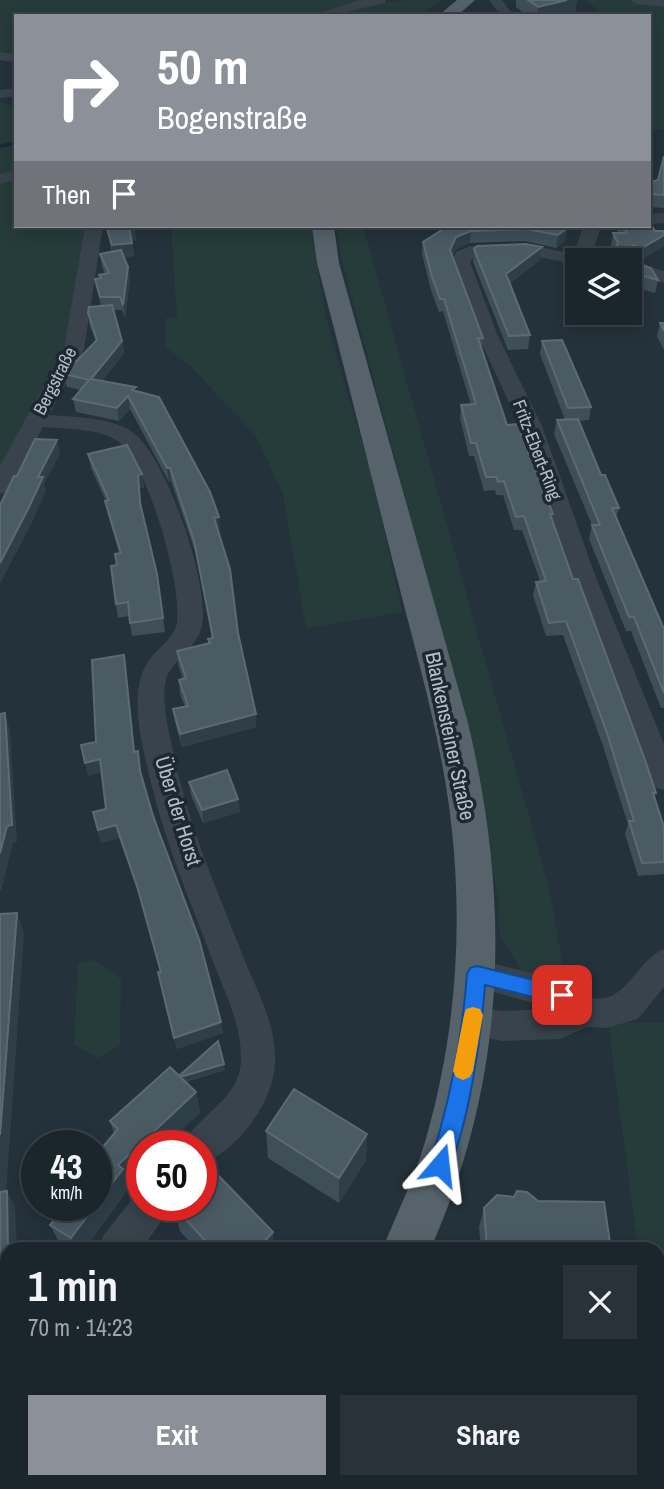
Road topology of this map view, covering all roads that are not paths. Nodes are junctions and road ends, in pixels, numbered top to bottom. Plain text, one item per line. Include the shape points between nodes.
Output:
1 (380, 0) edge
2 (495, 0) edge
3 (636, 0) edge
4 (664, 3) edge
5 (454, 5) edge
6 (324, 14) edge
7 (434, 14) edge
8 (506, 14) edge
9 (94, 228) edge
10 (323, 228) edge
11 (592, 228) edge
12 (592, 248) edge
13 (565, 259) edge
14 (642, 271) edge
15 (664, 277) edge
16 (35, 420) junction
17 (0, 487) edge
18 (664, 779) edge
19 (664, 963) edge
20 (477, 974) junction
21 (584, 1012) junction
22 (473, 1022) junction
23 (217, 1132) edge
24 (139, 1221) edge
25 (123, 1242) edge
26 (410, 1242) edge

1 - 6 street
2 - 8 street
3 - 4 street
5 - 7 main road
9 - 16 street, Bergstraße via 74,349
10 - 20 main road, Blankensteiner Straße via 328,263 449,710 470,817 477,894
11 - 12 street
13 - 18 street, Fritz-Ebert-Ring via 516,248 470,251 461,262 488,336 531,426 583,575
14 - 15 street
16 - 17 street, Bergstraße
16 - 23 street, Über der Horst via 101,429 128,439 142,458 176,533 191,614 189,630 155,670 152,693 162,769 250,1017 258,1062 246,1101
19 - 21 street via 626,1008
20 - 21 street via 562,995
20 - 22 main road, Blankensteiner Straße
21 - 22 street via 560,1024
22 - 26 main road, Blankensteiner Straße via 448,1141
24 - 25 street

